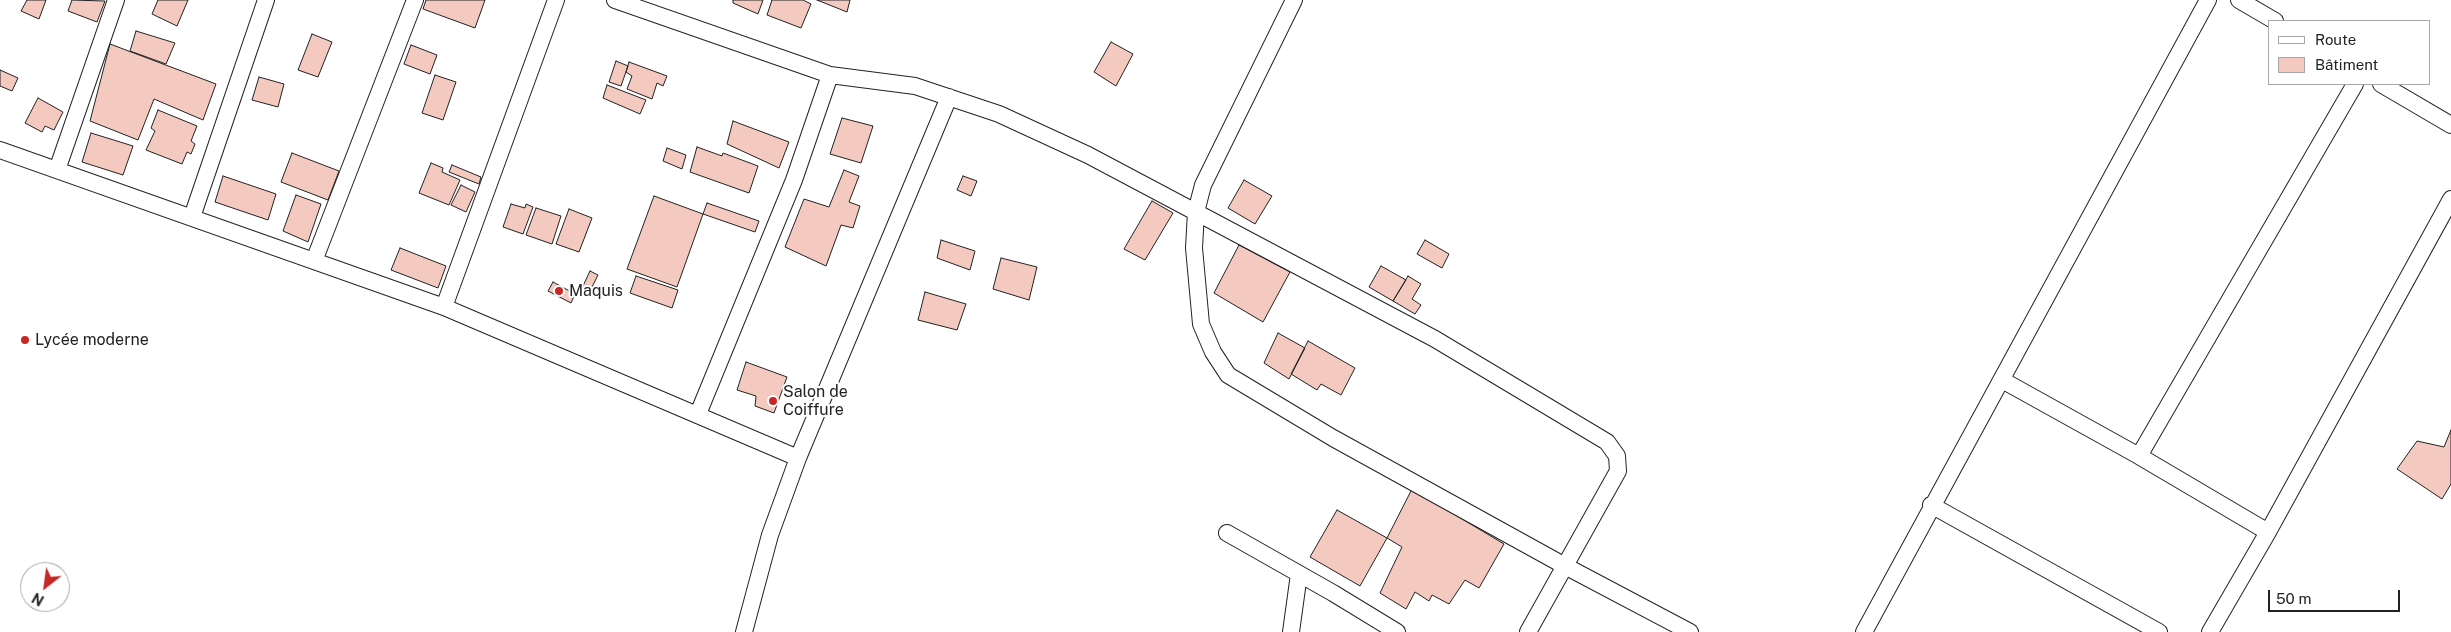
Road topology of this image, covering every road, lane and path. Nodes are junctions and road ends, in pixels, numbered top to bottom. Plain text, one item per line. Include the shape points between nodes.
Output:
1 (116, 0) edge
2 (266, 0) edge
3 (415, 0) edge
4 (556, 0) edge
5 (615, 0) edge
6 (1294, 0) edge
7 (2208, 0) edge
8 (2239, 0) edge
9 (2273, 20) edge
10 (830, 75) junction
11 (2354, 85) edge
12 (2383, 85) edge
13 (950, 97) junction
14 (2451, 125) edge
15 (0, 150) edge
16 (57, 170) junction
17 (2451, 199) edge
18 (1196, 212) junction
19 (192, 217) junction
20 (314, 261) junction
21 (444, 307) junction
22 (2002, 380) junction
23 (698, 414) junction
24 (2139, 456) junction
25 (798, 458) junction
26 (1931, 505) junction
27 (2268, 532) junction
28 (1226, 534) dead end
29 (1565, 566) junction
30 (1299, 574) junction
31 (744, 632) edge
32 (1291, 632) edge
33 (1397, 632) edge
34 (1528, 632) edge
35 (1690, 632) edge
36 (1864, 632) edge
37 (2159, 632) edge
38 (2210, 632) edge

1 - 16 street
2 - 19 street
3 - 20 street
4 - 21 street
5 - 10 street
6 - 18 street via 1203,185
7 - 22 street
8 - 9 street
10 - 13 street via 915,86
10 - 23 street via 794,180
11 - 24 street
12 - 14 street
13 - 18 street via 999,114
13 - 25 street
15 - 16 street
16 - 19 street
17 - 27 street
18 - 29 street via 1194,248 1201,324 1228,375 1333,438
18 - 29 street via 1435,339 1608,442 1617,456 1618,471
19 - 20 street
20 - 21 street
21 - 23 street
22 - 24 street
22 - 26 street
23 - 25 street
24 - 27 street
25 - 31 street via 770,534
26 - 36 street
26 - 37 street
27 - 38 street
28 - 30 street
29 - 34 street
29 - 35 street
30 - 32 street
30 - 33 street

